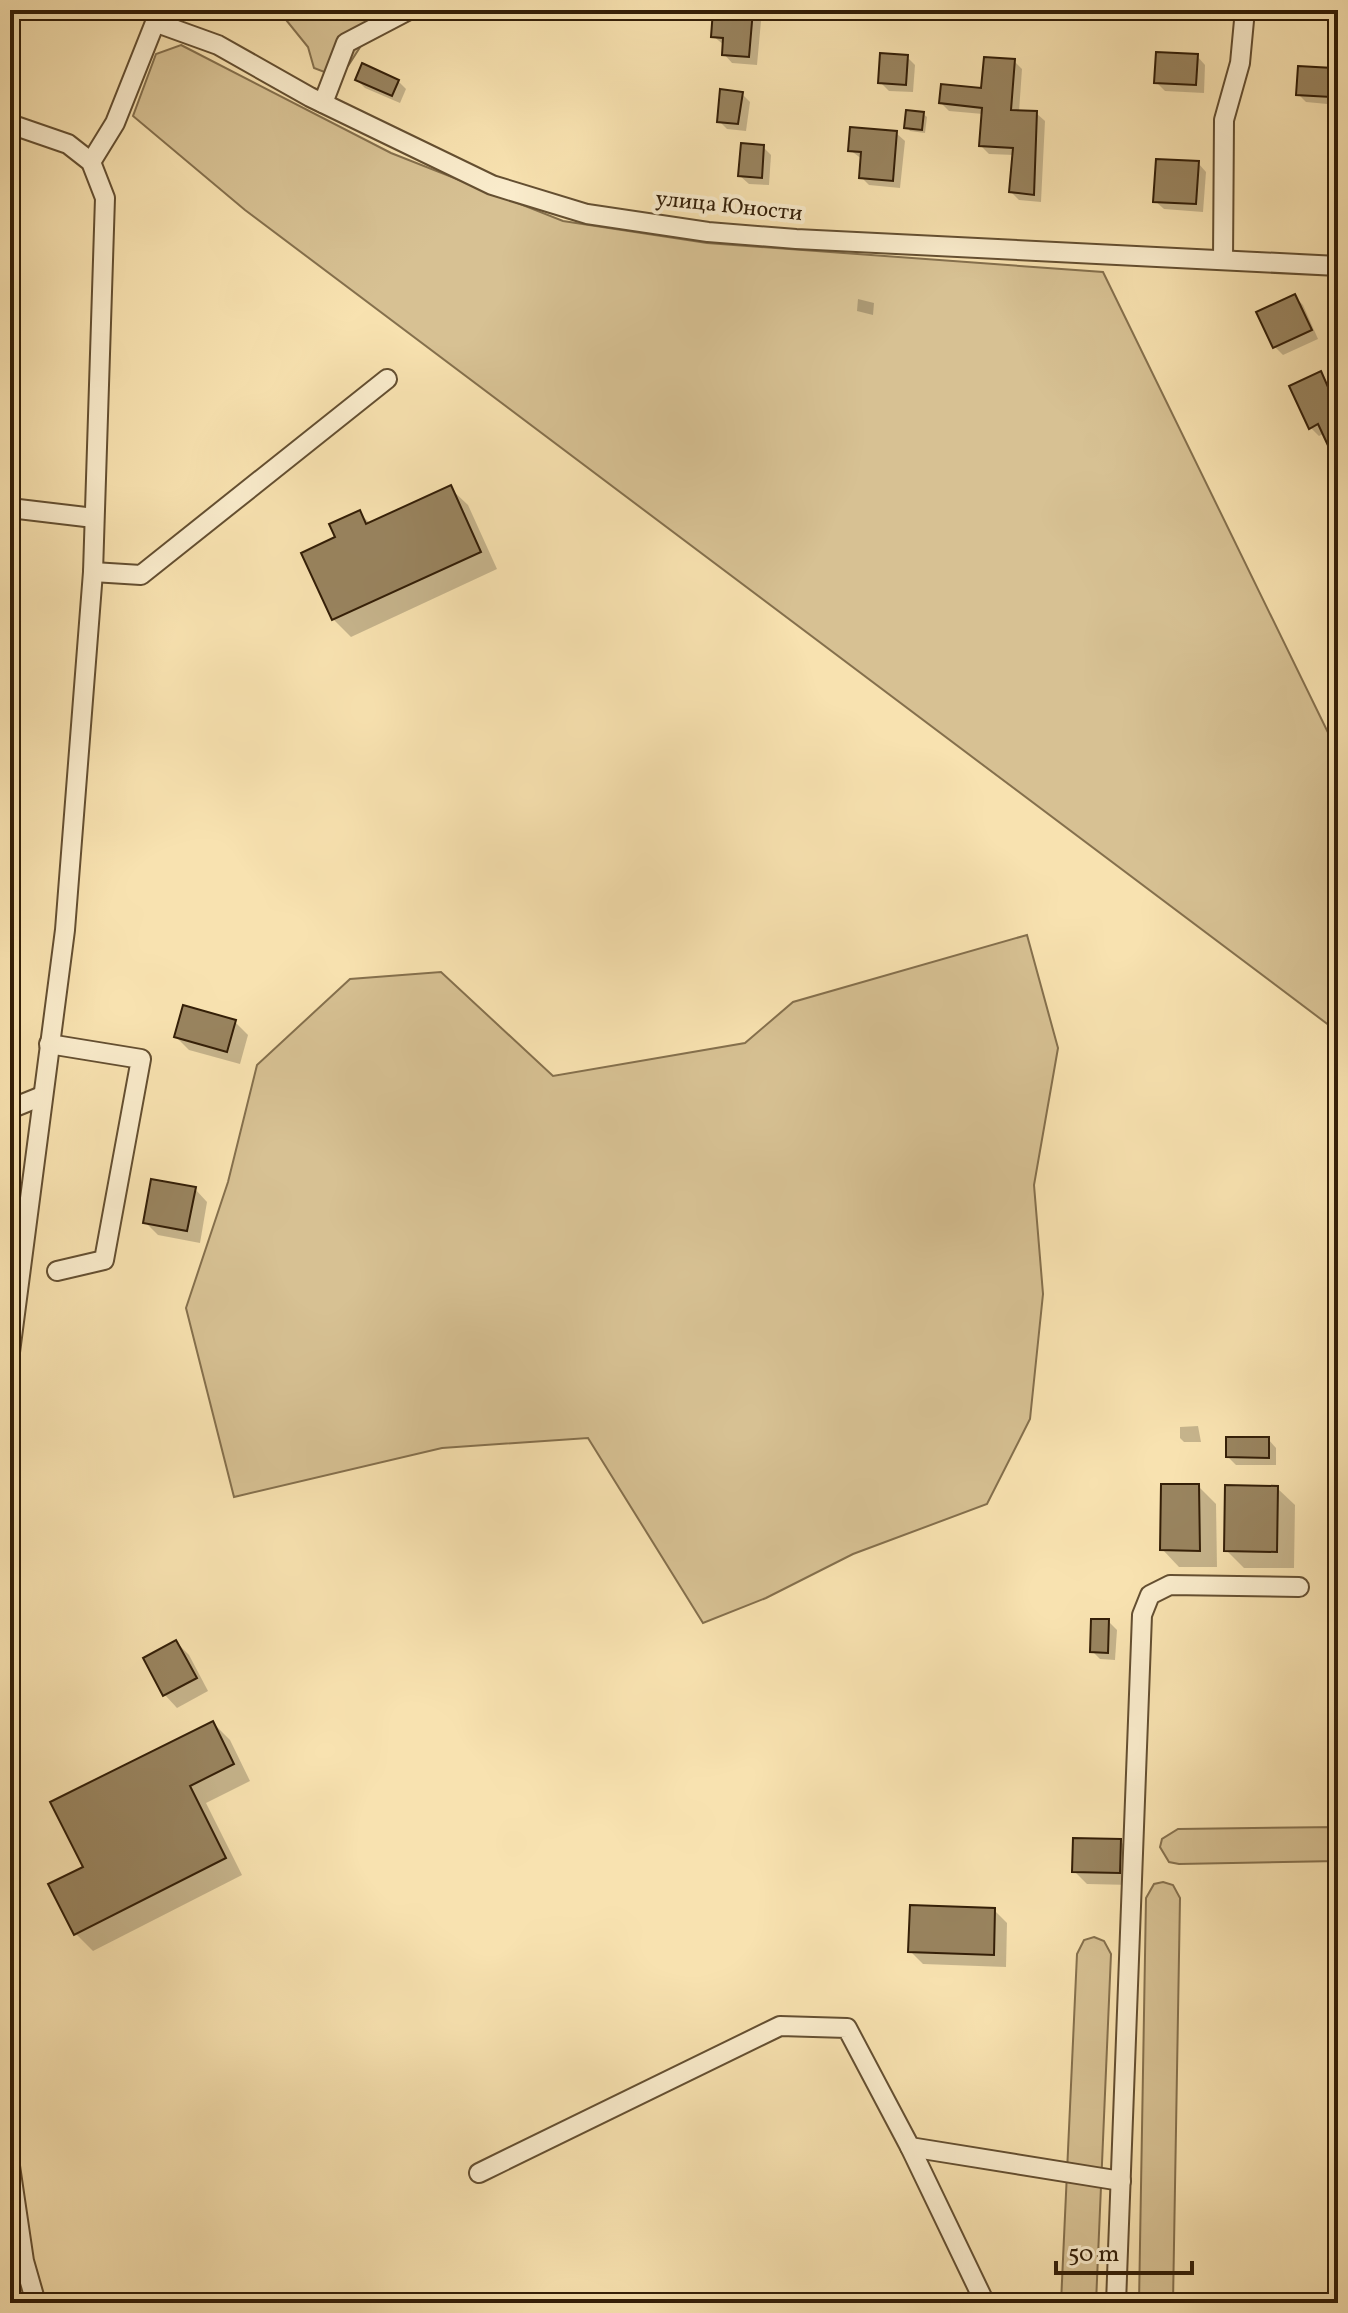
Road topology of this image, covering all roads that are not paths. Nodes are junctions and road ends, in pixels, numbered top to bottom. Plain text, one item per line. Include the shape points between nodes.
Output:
1 (409, 10) edge
2 (1245, 10) edge
3 (158, 17) edge
4 (323, 103) junction
5 (10, 124) edge
6 (91, 162) junction
7 (1223, 260) junction
8 (1338, 266) edge
9 (387, 379) dead end
10 (10, 508) edge
11 (94, 518) junction
12 (93, 572) junction
13 (49, 1044) junction
14 (42, 1096) junction
15 (10, 1109) edge
16 (57, 1271) dead end
17 (10, 1352) edge
18 (1299, 1587) dead end
19 (910, 2147) junction
20 (10, 2166) edge
21 (479, 2173) dead end
22 (1121, 2181) junction
23 (36, 2303) edge
24 (985, 2303) edge
25 (1116, 2303) edge

1 - 4 street via 346,43
2 - 7 street via 1240,63 1224,120
3 - 4 street, улица Юности
3 - 6 street via 115,123
4 - 7 street, улица Юности via 492,185 587,214 782,238
5 - 6 street via 68,144
6 - 11 street via 105,198
7 - 8 street, улица Юности
9 - 12 street via 141,575
10 - 11 street
11 - 12 street
12 - 13 street via 65,930
13 - 14 street
13 - 16 street via 141,1059 104,1260
14 - 15 street
14 - 17 street
18 - 22 street via 1170,1585 1150,1595 1142,1615
19 - 21 street via 847,2028 780,2026
19 - 22 street
19 - 24 street
20 - 23 street
22 - 25 street

